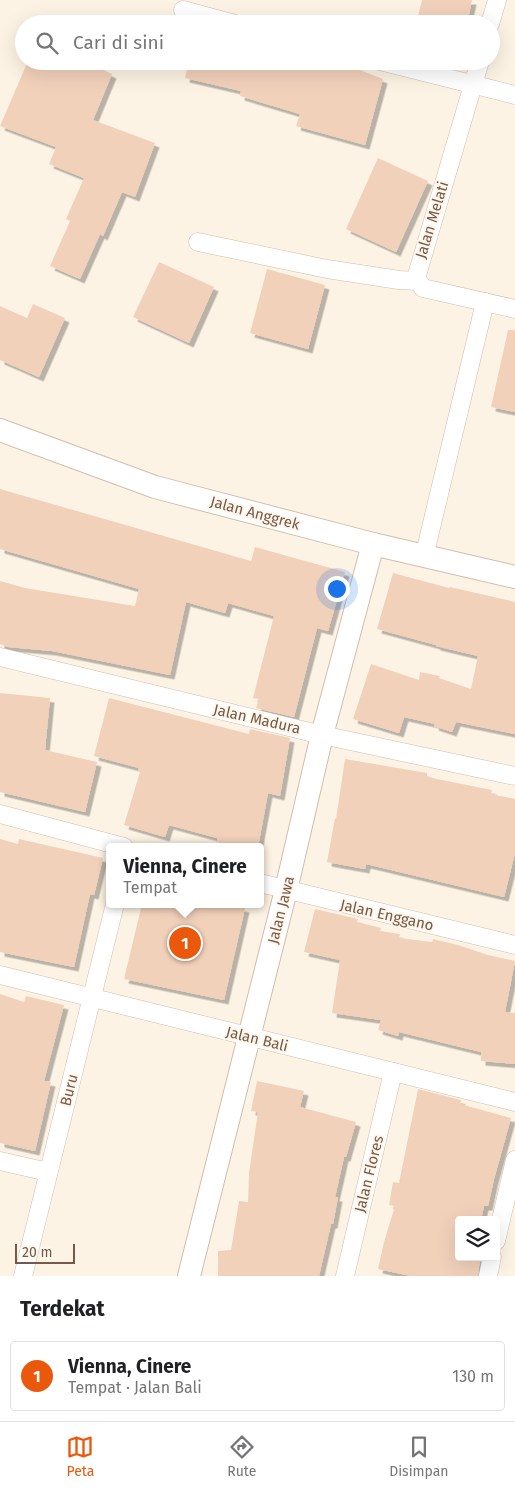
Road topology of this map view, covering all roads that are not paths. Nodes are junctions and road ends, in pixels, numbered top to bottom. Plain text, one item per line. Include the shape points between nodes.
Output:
1 (497, 0) edge
2 (183, 10) dead end
3 (202, 15) edge
4 (493, 15) edge
5 (415, 70) edge
6 (477, 70) edge
7 (473, 85) junction
8 (515, 95) edge
9 (198, 242) dead end
10 (418, 281) junction
11 (485, 302) junction
12 (515, 309) edge
13 (0, 430) edge
14 (373, 544) junction
15 (424, 557) junction
16 (515, 577) edge
17 (0, 657) edge
18 (322, 734) junction
19 (515, 776) edge
20 (0, 814) edge
21 (109, 843) edge
22 (264, 885) edge
23 (286, 890) junction
24 (114, 908) edge
25 (515, 945) edge
26 (0, 975) edge
27 (92, 998) junction
28 (249, 1037) junction
29 (394, 1072) junction
30 (515, 1102) edge
31 (515, 1160) edge
32 (0, 1161) edge
33 (48, 1172) junction
34 (500, 1223) edge
35 (491, 1261) edge
36 (23, 1276) edge
37 (189, 1276) edge
38 (344, 1276) edge
39 (488, 1276) edge

1 - 4 street
2 - 3 street
5 - 7 street
6 - 7 street, Jalan Melati
7 - 8 street
7 - 10 street, Jalan Melati via 417,271
9 - 10 street via 327,269
10 - 11 street, Jalan Melati via 423,288
11 - 12 street, Jalan Melati
11 - 15 street
13 - 14 street, Jalan Anggrek via 155,487
14 - 15 street, Jalan Anggrek
14 - 18 street, Jalan Jawa
15 - 16 street, Jalan Anggrek
17 - 18 street, Jalan Madura
18 - 19 street, Jalan Madura
18 - 23 street, Jalan Jawa
20 - 21 street
22 - 23 street, Jalan Enggano
23 - 25 street, Jalan Enggano
23 - 28 street, Jalan Jawa
24 - 27 street, Buru
26 - 27 street, Jalan Bali
27 - 28 street, Jalan Bali
27 - 33 street, Buru
28 - 29 street, Jalan Bali
28 - 37 street, Jalan Jawa
29 - 30 street, Jalan Bali
29 - 38 street, Jalan Flores
31 - 34 street
32 - 33 street
33 - 36 street, Buru
35 - 39 street

